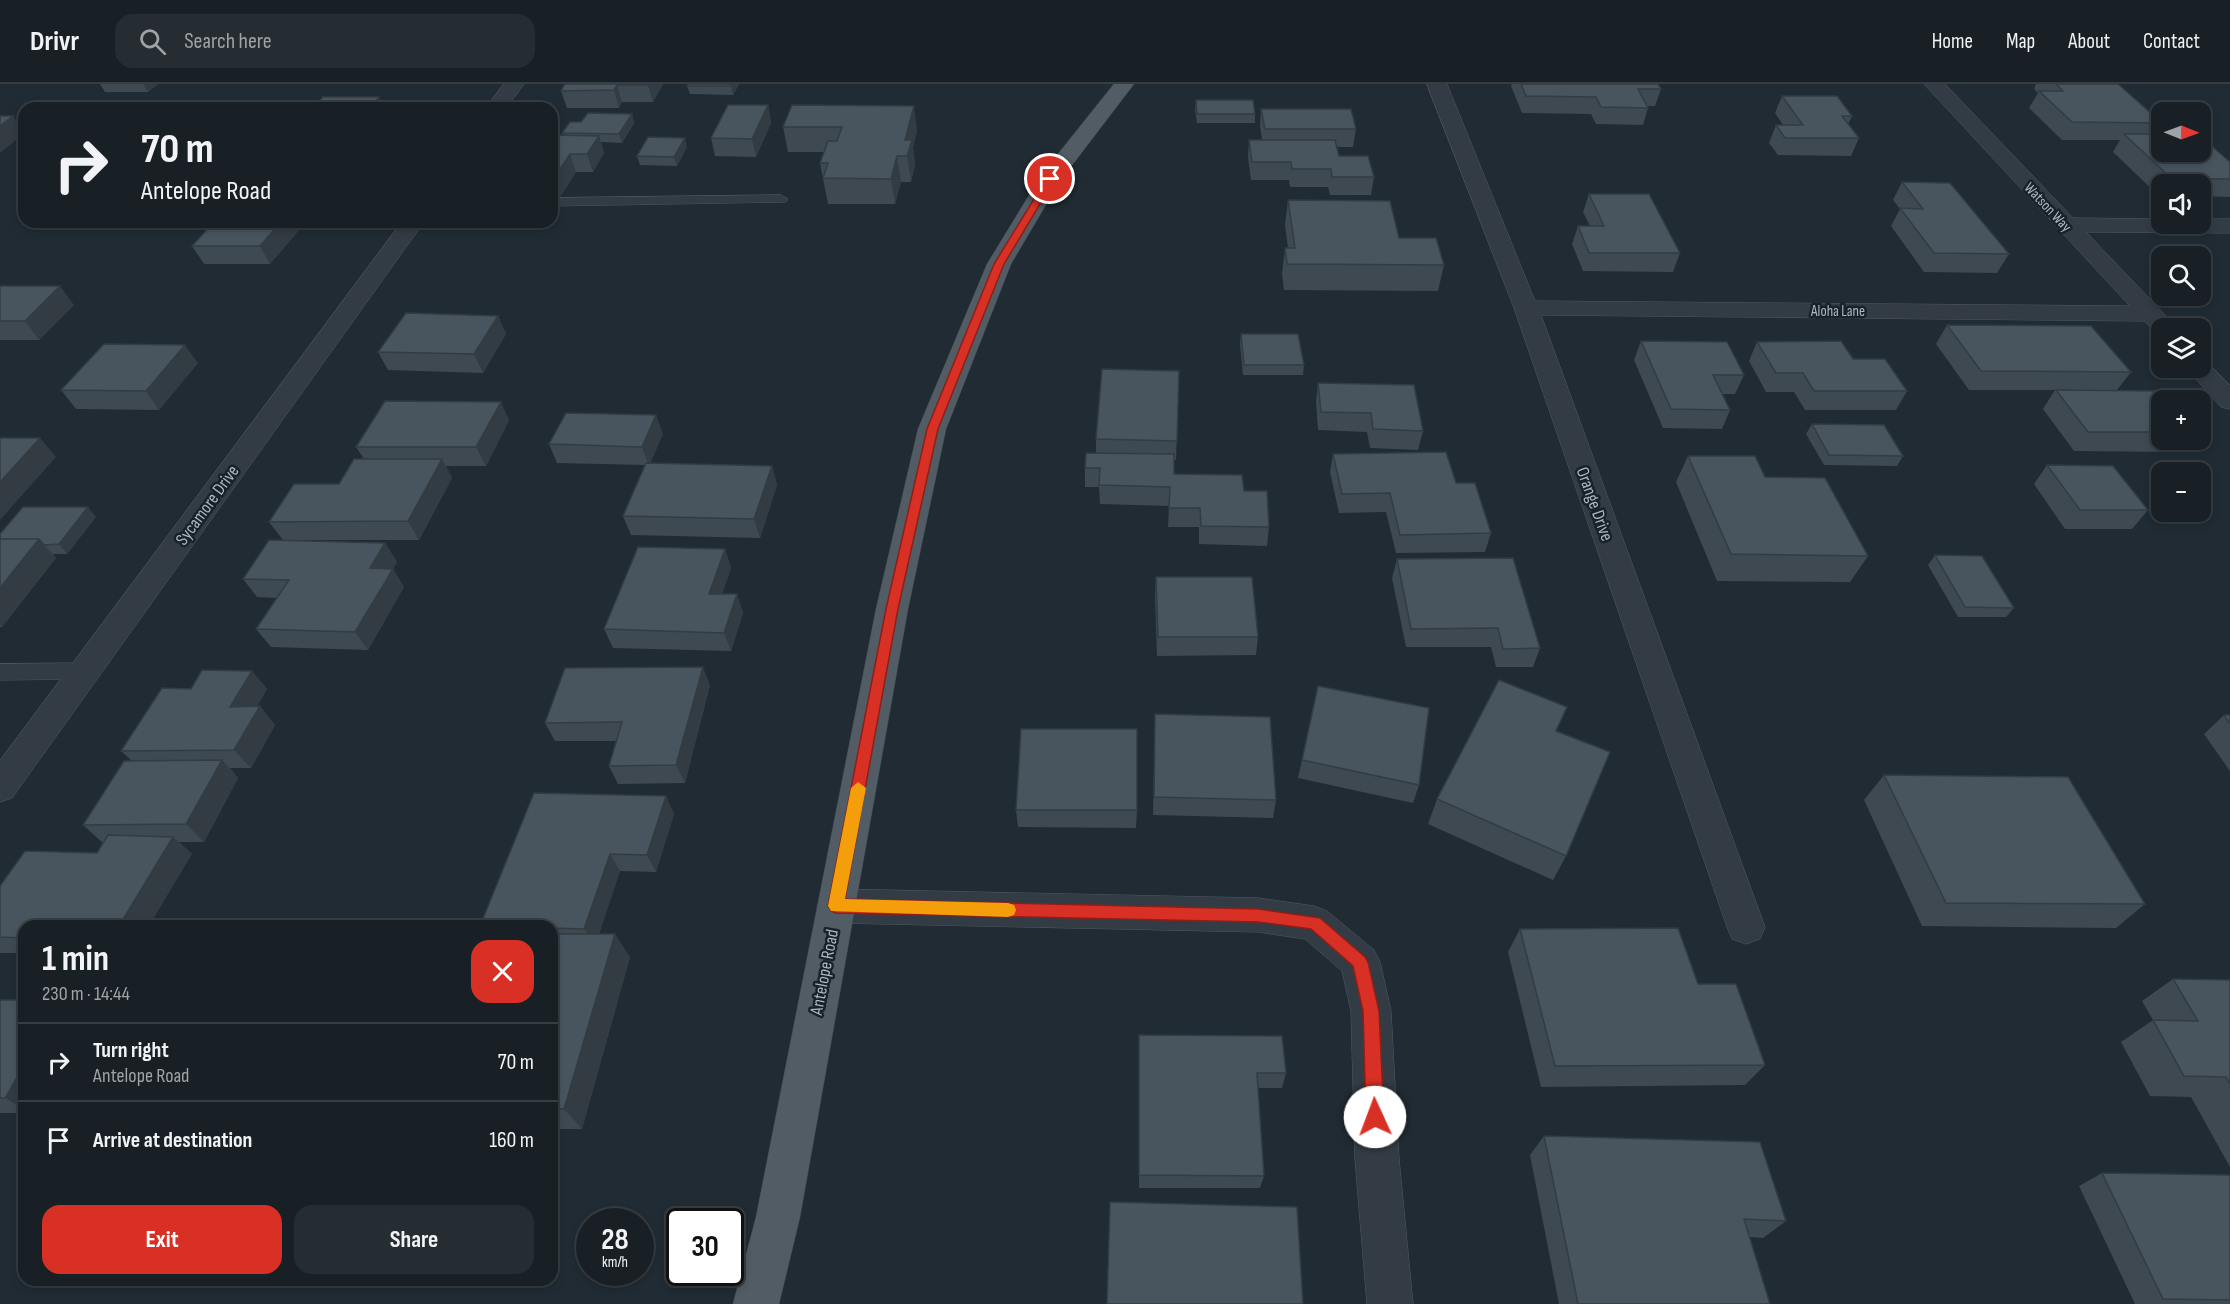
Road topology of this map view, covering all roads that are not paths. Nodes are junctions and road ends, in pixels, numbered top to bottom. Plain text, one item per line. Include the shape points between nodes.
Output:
1 (514, 84) edge
2 (1124, 84) edge
3 (1437, 84) edge
4 (1934, 84) edge
5 (500, 102) edge
6 (781, 199) dead end
7 (558, 202) edge
8 (2065, 225) junction
9 (2230, 226) edge
10 (409, 228) edge
11 (1526, 308) junction
12 (2154, 318) edge
13 (2151, 321) edge
14 (2208, 378) edge
15 (2230, 401) edge
16 (86, 671) junction
17 (0, 672) edge
18 (0, 788) edge
19 (836, 906) junction
20 (1746, 927) dead end
21 (756, 1304) edge
22 (1390, 1304) edge

1 - 5 street
2 - 19 main road, Antelope Road via 1050,179 999,264 932,429 892,609
3 - 11 street, Orange Drive
4 - 8 street, Watson Way
6 - 7 lane
8 - 9 street
8 - 12 street, Watson Way
10 - 16 street, Sycamore Drive
11 - 13 street, Aloha Lane
11 - 20 street, Orange Drive
14 - 15 street
16 - 17 lane
16 - 18 street, Sycamore Drive
19 - 21 main road, Antelope Road via 778,1217
19 - 22 street via 1258,915 1314,923 1360,962 1371,1011 1377,1159

